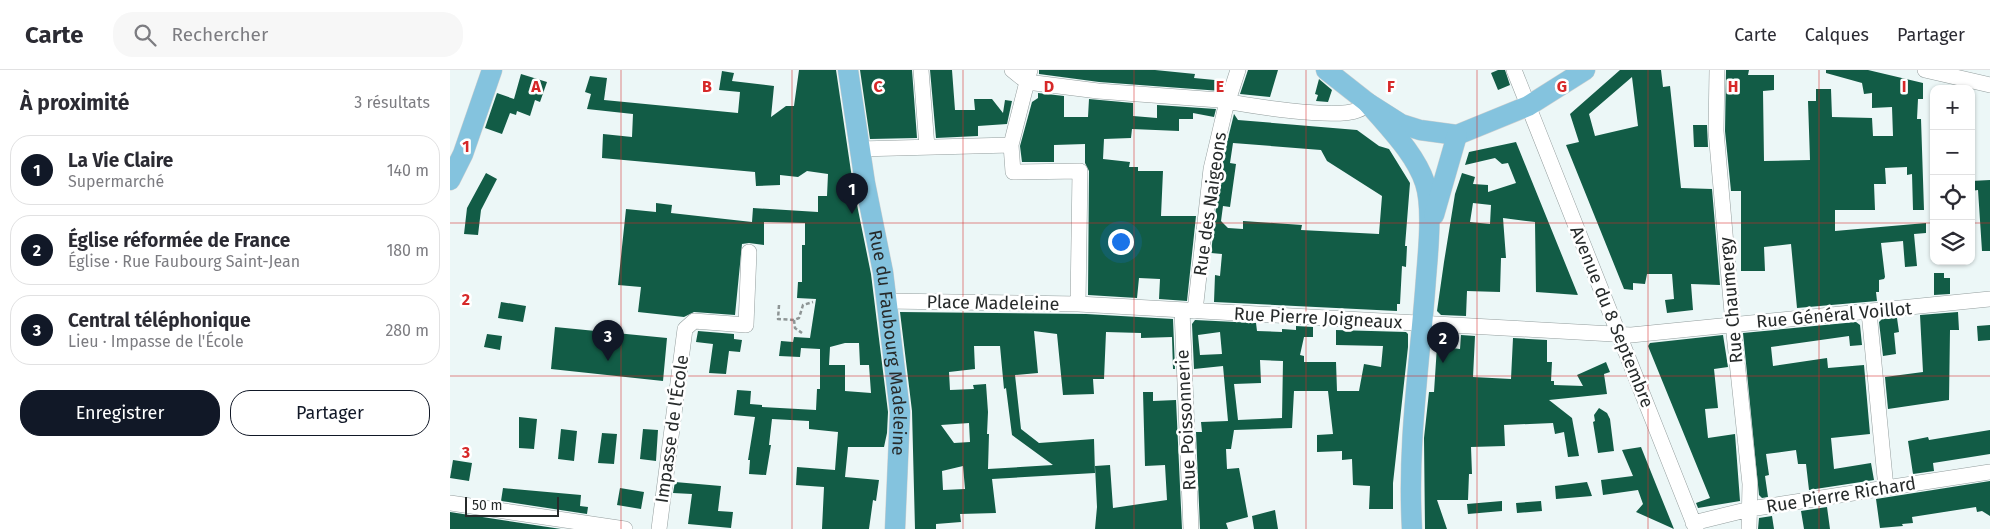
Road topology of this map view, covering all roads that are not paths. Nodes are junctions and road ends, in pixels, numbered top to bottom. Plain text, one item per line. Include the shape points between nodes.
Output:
1 (492, 70) edge
2 (848, 70) edge
3 (921, 70) edge
4 (1012, 70) edge
5 (1238, 70) edge
6 (1326, 70) edge
7 (1514, 70) edge
8 (1585, 70) edge
9 (1717, 70) edge
10 (1925, 70) edge
11 (1028, 76) edge
12 (1990, 85) edge
13 (1228, 102) junction
14 (1368, 103) junction
15 (1528, 106) junction
16 (1457, 135) junction
17 (1011, 145) junction
18 (927, 147) junction
19 (859, 149) junction
20 (450, 180) edge
21 (1429, 237) junction
22 (749, 252) dead end
23 (1990, 300) edge
24 (887, 301) junction
25 (1078, 304) junction
26 (1189, 310) junction
27 (1869, 312) junction
28 (1423, 324) junction
29 (1733, 324) junction
30 (1618, 334) junction
31 (1990, 472) edge
32 (1886, 488) junction
33 (450, 503) edge
34 (1750, 509) junction
35 (1694, 526) edge
36 (625, 529) edge
37 (659, 529) edge
38 (895, 529) edge
39 (1191, 529) edge
40 (1412, 529) edge
41 (1750, 529) edge

1 - 20 main road via 463,154
2 - 19 main road, Rue du Faubourg Madeleine
3 - 18 street
4 - 11 street
5 - 13 street, Rue des Naigeons
6 - 14 main road
7 - 15 street, Avenue du 8 Septembre
8 - 15 main road
9 - 29 street, Rue Chaumergy via 1716,131
10 - 12 street
11 - 13 street via 1098,91
11 - 17 street
13 - 14 street via 1328,114 1359,110
13 - 26 street, Rue des Naigeons via 1211,169
14 - 16 main road via 1401,124
14 - 21 main road via 1405,148 1422,175 1427,189
15 - 16 main road
15 - 30 street, Avenue du 8 Septembre
16 - 21 main road
17 - 18 street
17 - 25 street, Place Madeleine via 1013,172 1080,171
18 - 19 street
19 - 24 main road, Rue du Faubourg Madeleine
21 - 28 main road
22 - 37 street, Impasse de l'École via 746,325 694,321 685,329
23 - 27 street, Rue Général Voillot
24 - 25 street, Place Madeleine
24 - 38 main road, Rue du Faubourg Madeleine via 900,412
25 - 26 street, Rue Pierre Joigneaux
26 - 28 street, Rue Pierre Joigneaux
26 - 39 street, Rue Poissonnerie
27 - 29 street, Rue Général Voillot
27 - 32 street
28 - 30 street, Rue Pierre Joigneaux
28 - 40 main road via 1410,459
29 - 30 street, Rue Général Voillot
29 - 34 street, Rue Chaumergy
30 - 35 street, Avenue du 8 Septembre
31 - 32 street, Rue Pierre Richard
32 - 34 street, Rue Pierre Richard
33 - 36 street
34 - 35 street, Rue Pierre Richard
34 - 41 street, Rue Chaumergy

